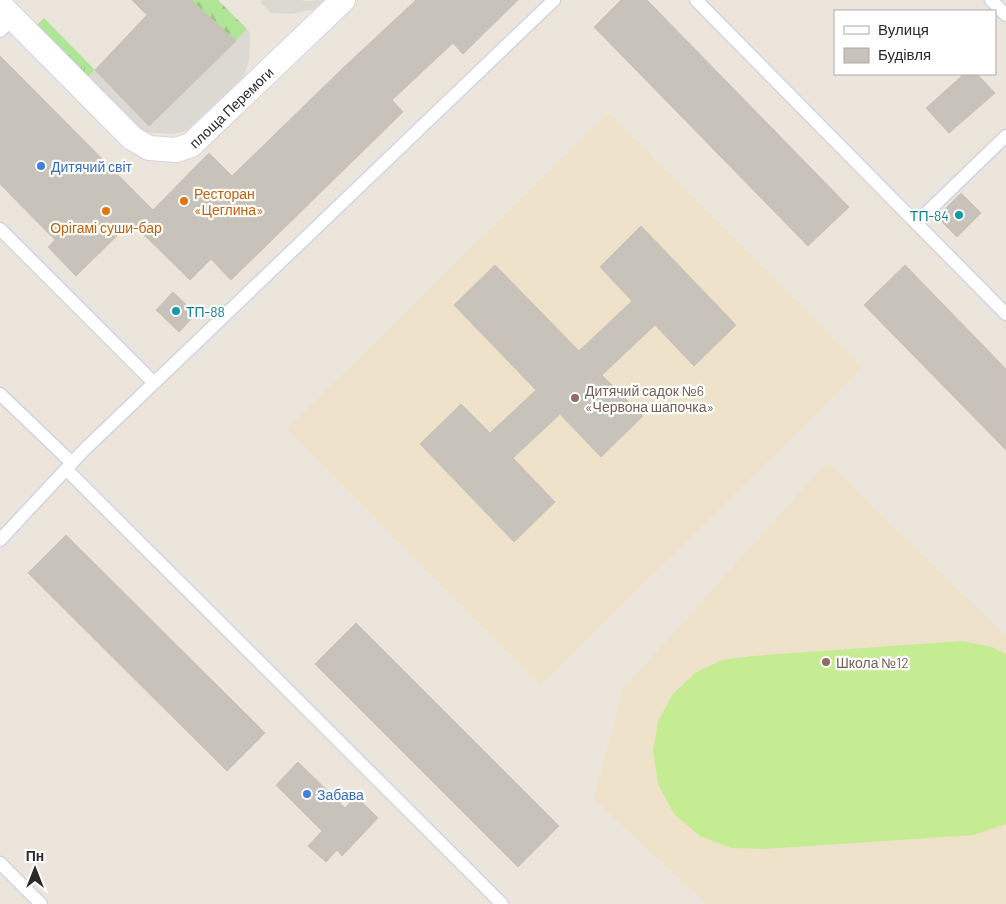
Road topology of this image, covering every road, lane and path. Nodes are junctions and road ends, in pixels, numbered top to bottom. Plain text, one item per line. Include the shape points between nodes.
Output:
1 (343, 0) edge
2 (554, 0) edge
3 (696, 0) edge
4 (991, 0) edge
5 (1006, 15) edge
6 (4, 18) edge
7 (1006, 136) edge
8 (916, 223) junction
9 (0, 229) edge
10 (1006, 314) edge
11 (154, 383) junction
12 (0, 394) edge
13 (69, 466) junction
14 (0, 540) edge
15 (0, 863) edge
16 (41, 904) edge
17 (502, 904) edge

1 - 6 street, площа Перемоги via 191,145 176,150 149,148 132,138
2 - 11 lane
3 - 8 lane
4 - 5 lane
7 - 8 lane
8 - 10 lane
9 - 11 lane
11 - 13 lane
12 - 13 lane
13 - 14 lane
13 - 17 lane
15 - 16 lane

